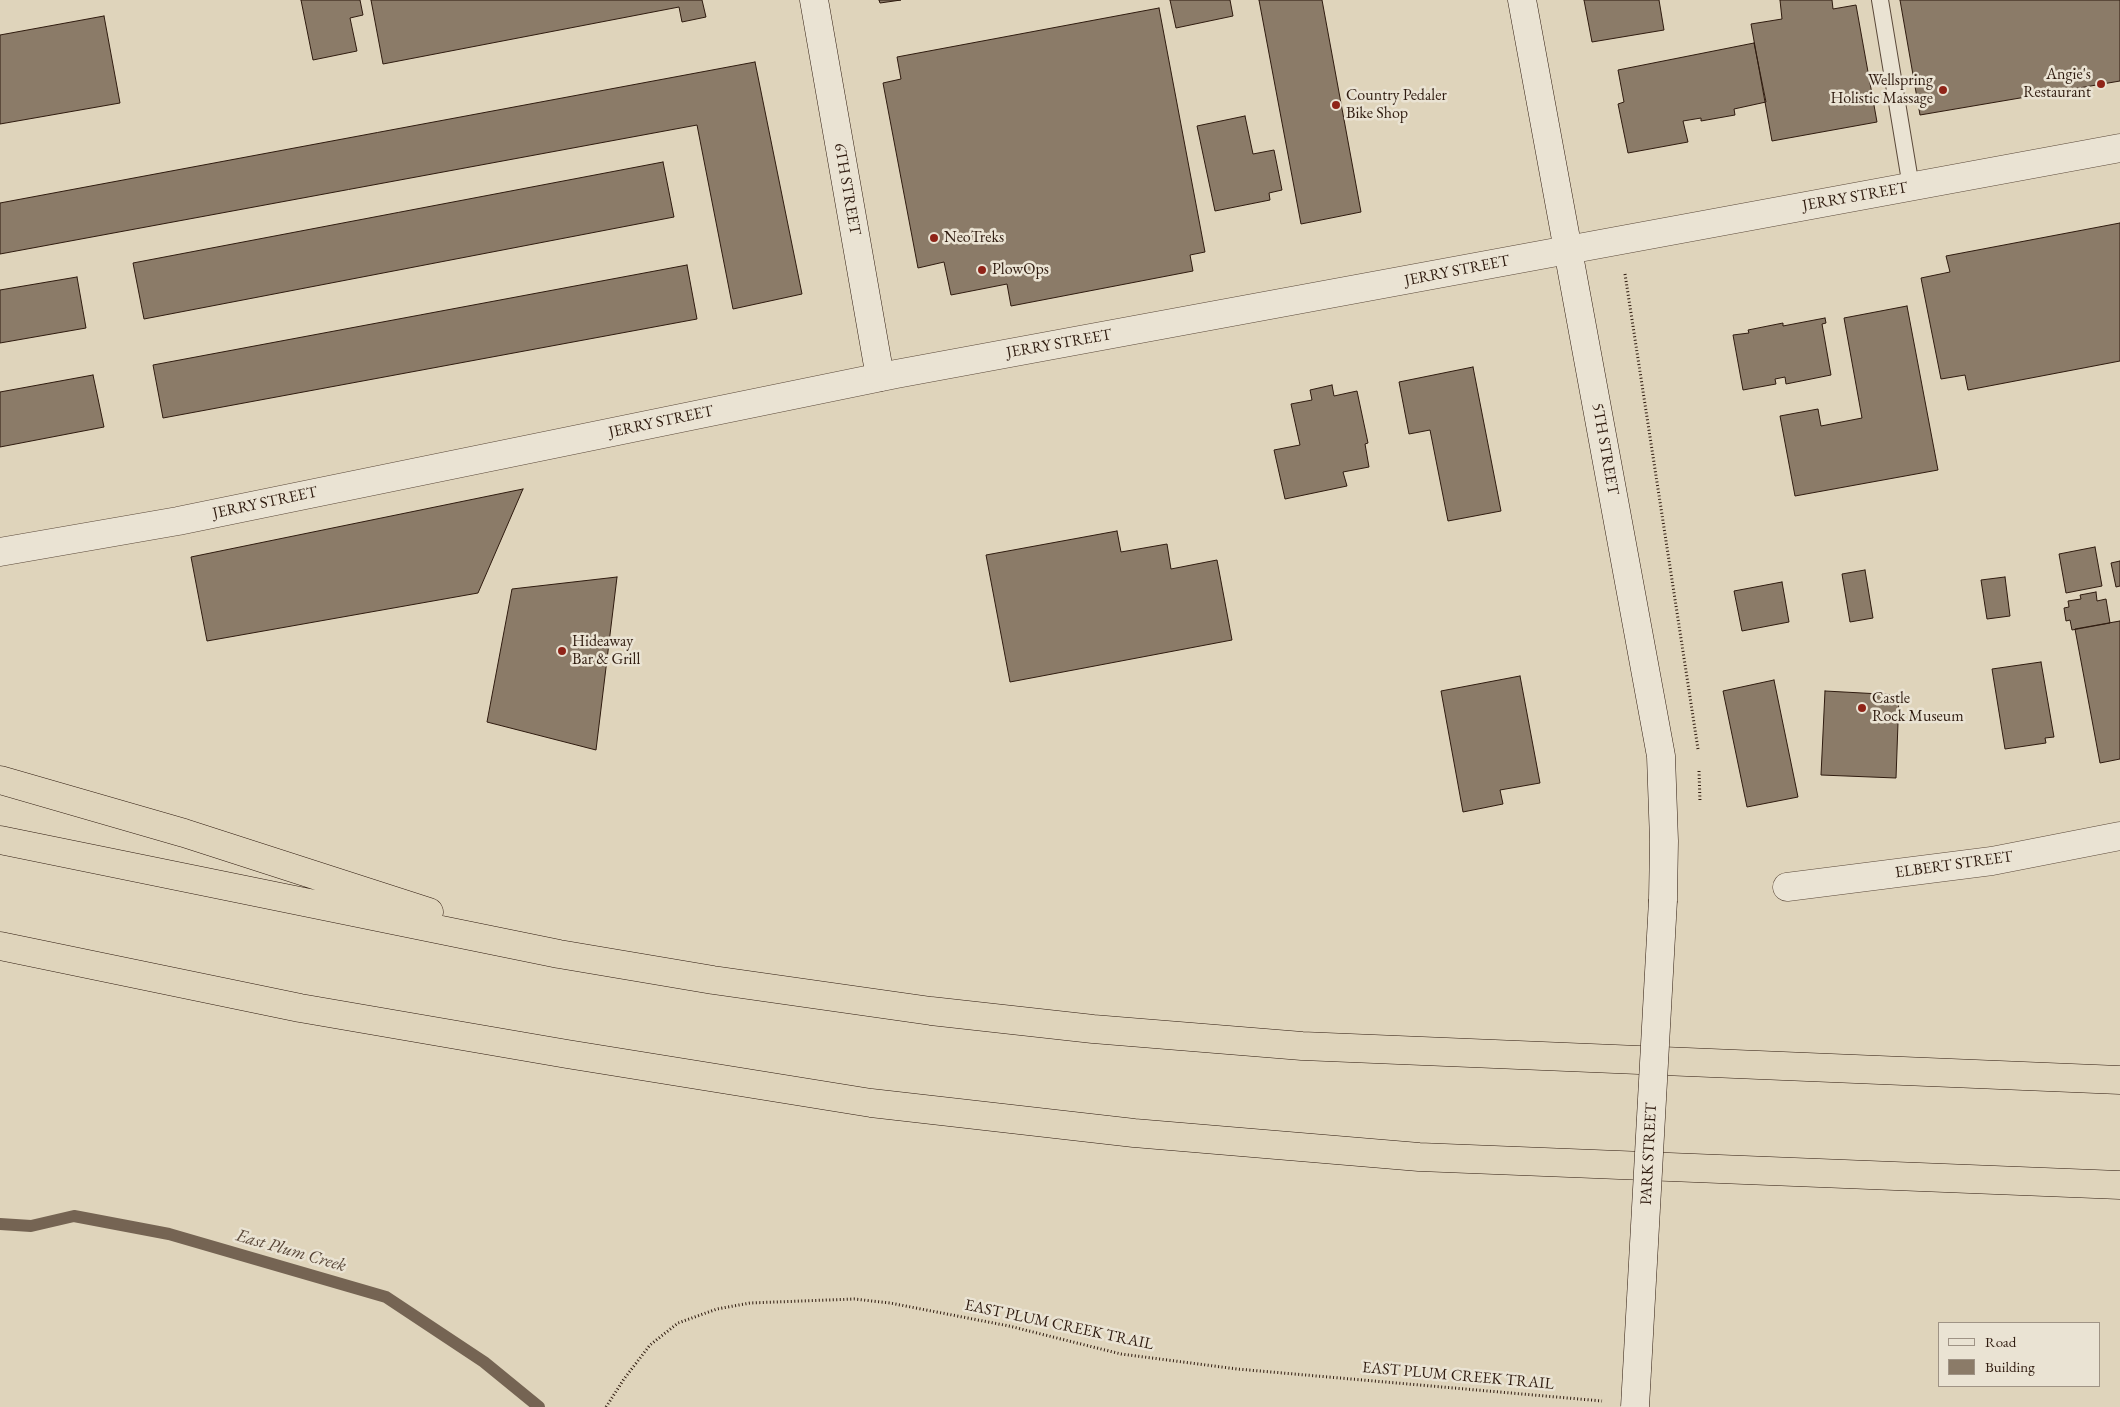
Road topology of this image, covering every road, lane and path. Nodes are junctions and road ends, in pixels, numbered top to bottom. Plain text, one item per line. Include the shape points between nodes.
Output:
1 (814, 0) edge
2 (1522, 0) edge
3 (1880, 0) edge
4 (2120, 148) edge
5 (1911, 187) junction
6 (1620, 241) junction
7 (1568, 250) junction
8 (880, 377) junction
9 (0, 552) edge
10 (1698, 756) dead end
11 (1699, 765) dead end
12 (0, 780) edge
13 (1700, 809) dead end
14 (2120, 836) edge
15 (0, 840) edge
16 (1787, 888) dead end
17 (1663, 900) joint
18 (0, 946) edge
19 (559, 954) junction
20 (0, 957) edge
21 (132, 973) junction
22 (2120, 1080) edge
23 (2120, 1186) edge
24 (1622, 1404) edge
25 (606, 1407) edge

1 - 8 street, 6TH STREET
2 - 7 street, 5TH STREET
3 - 5 lane
4 - 5 street, JERRY STREET
5 - 6 street, JERRY STREET
6 - 7 street, JERRY STREET
6 - 10 path
7 - 8 street, JERRY STREET
7 - 17 street, 5TH STREET via 1661,756
8 - 9 street, JERRY STREET via 178,521
11 - 13 path
12 - 19 highway via 184,833
14 - 16 street, ELBERT STREET via 1992,861
15 - 19 highway
17 - 24 street, PARK STREET, bridge
18 - 21 highway
19 - 22 highway via 931,1011 1093,1029 1302,1046
20 - 21 highway
21 - 23 highway via 300,1008 871,1103 1134,1133 1419,1157
24 - 25 path, EAST PLUM CREEK TRAIL via 1236,1369 1121,1354 1010,1326 890,1303 854,1300 750,1303 717,1309 678,1323 650,1345

